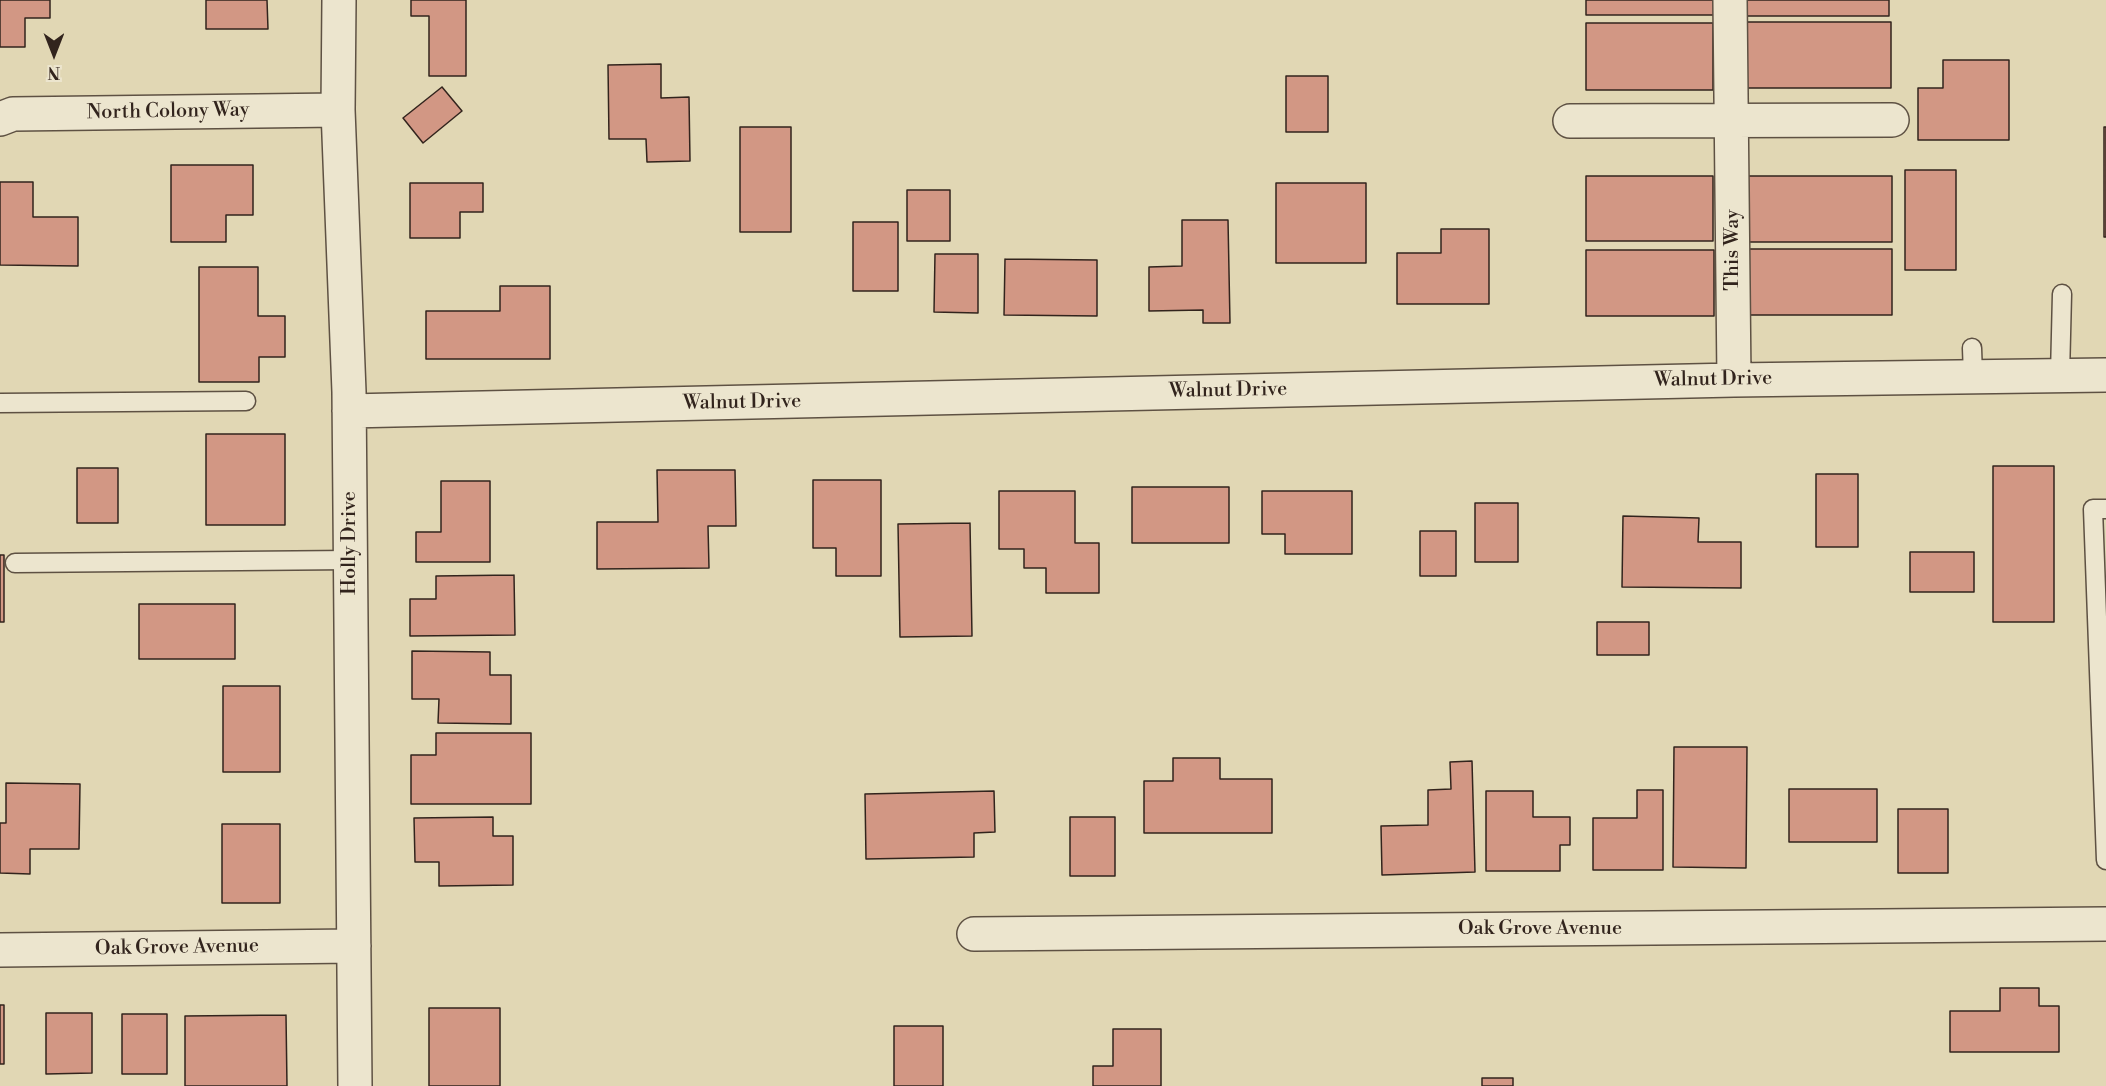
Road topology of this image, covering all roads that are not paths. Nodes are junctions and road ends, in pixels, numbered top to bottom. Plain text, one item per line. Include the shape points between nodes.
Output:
1 (339, 0) edge
2 (1730, 0) edge
3 (338, 110) junction
4 (0, 119) edge
5 (1732, 120) junction
6 (1892, 120) dead end
7 (1570, 121) dead end
8 (2062, 294) dead end
9 (2060, 375) junction
10 (2106, 375) edge
11 (1734, 380) junction
12 (246, 401) dead end
13 (0, 403) edge
14 (349, 411) junction
15 (2106, 509) edge
16 (351, 560) junction
17 (15, 563) dead end
18 (2106, 860) edge
19 (2106, 924) edge
20 (974, 934) dead end
21 (354, 946) junction
22 (0, 950) edge
23 (355, 1086) edge

1 - 3 street, Holly Drive
2 - 5 street, This Way
3 - 4 street, North Colony Way via 13,114
3 - 14 street, Holly Drive
5 - 6 street
5 - 7 street
5 - 11 street, This Way
8 - 9 lane
9 - 10 street, Walnut Drive
9 - 11 street, Walnut Drive via 1973,362
11 - 14 street, Walnut Drive
12 - 13 lane
14 - 16 street, Holly Drive
15 - 18 lane via 2093,509
16 - 17 lane
16 - 21 street, Holly Drive
19 - 20 street, Oak Grove Avenue
21 - 22 street, Oak Grove Avenue
21 - 23 street, Holly Drive

